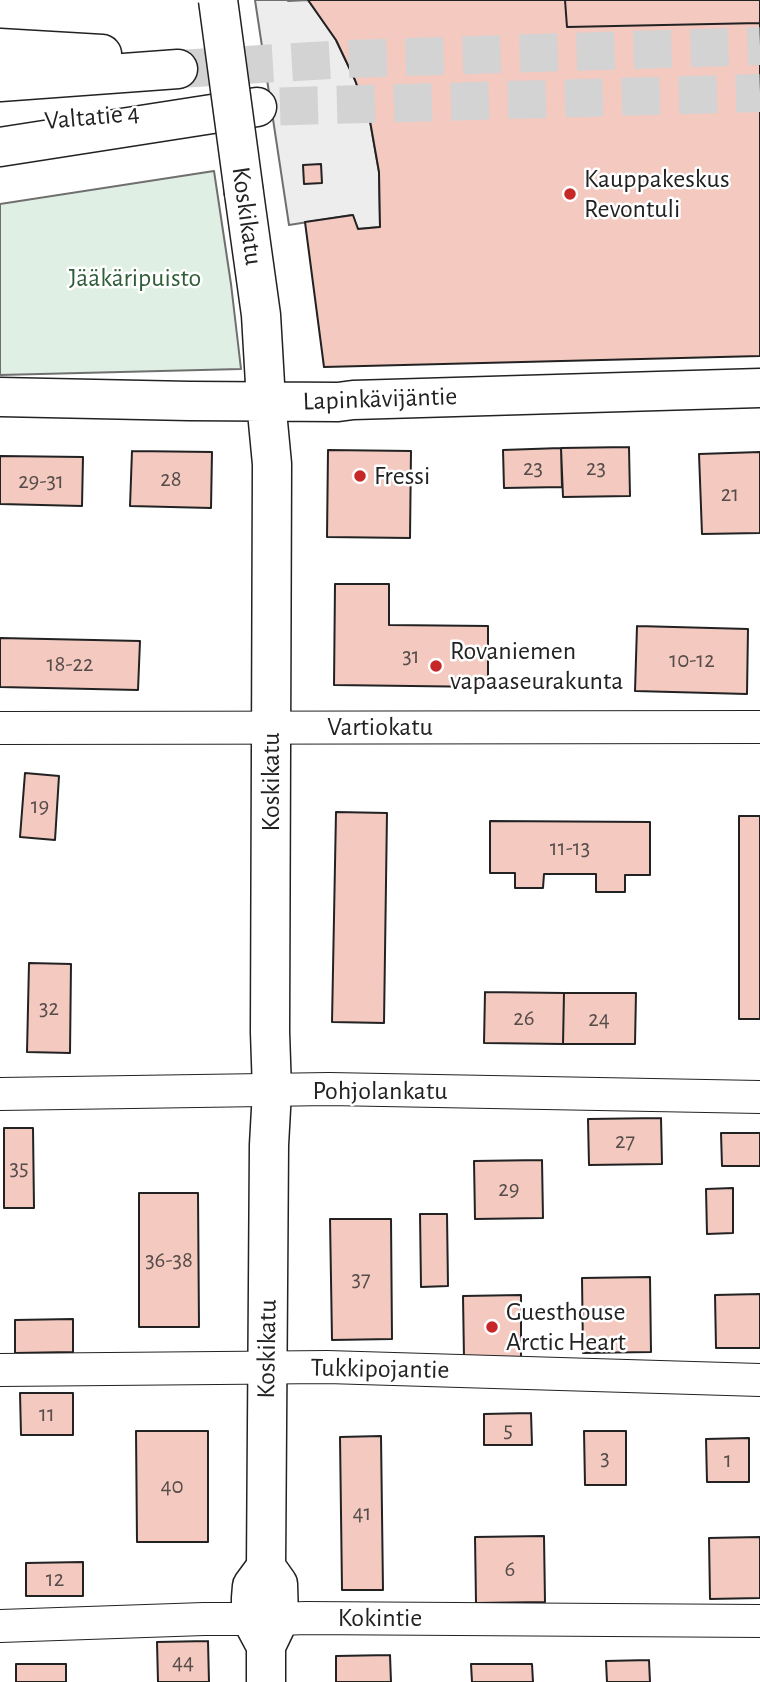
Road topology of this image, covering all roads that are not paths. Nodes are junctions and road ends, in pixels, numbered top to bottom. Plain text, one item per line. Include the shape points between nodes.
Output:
1 (218, 0) edge
2 (0, 48) edge
3 (0, 82) edge
4 (257, 107) tunnel mouth
5 (185, 110) tunnel mouth
6 (0, 125) edge
7 (0, 147) edge
8 (760, 388) edge
9 (0, 397) edge
10 (266, 401) junction
11 (760, 727) edge
12 (0, 728) edge
13 (271, 728) junction
14 (272, 1091) junction
15 (0, 1094) edge
16 (760, 1097) edge
17 (267, 1368) junction
18 (0, 1370) edge
19 (751, 1380) edge
20 (760, 1621) edge
21 (0, 1626) edge
22 (265, 1641) edge

1 - 10 main road, Koskikatu, bridge via 261,316
2 - 3 main road, Valtatie 4 via 178,64
4 - 7 main road
5 - 6 main road, Valtatie 4
8 - 10 main road, Lapinkävijäntie
9 - 10 main road, Lapinkävijäntie
10 - 13 main road, Koskikatu via 272,464
11 - 13 street, Vartiokatu
12 - 13 street, Vartiokatu
13 - 14 main road, Koskikatu
14 - 15 street, Pohjolankatu
14 - 16 street, Pohjolankatu
14 - 17 main road, Koskikatu
17 - 18 street, Tukkipojantie
17 - 19 street, Tukkipojantie
17 - 22 main road, Koskikatu via 266,1567 278,1584
20 - 22 street, Kokintie via 314,1618
21 - 22 street, Kokintie

